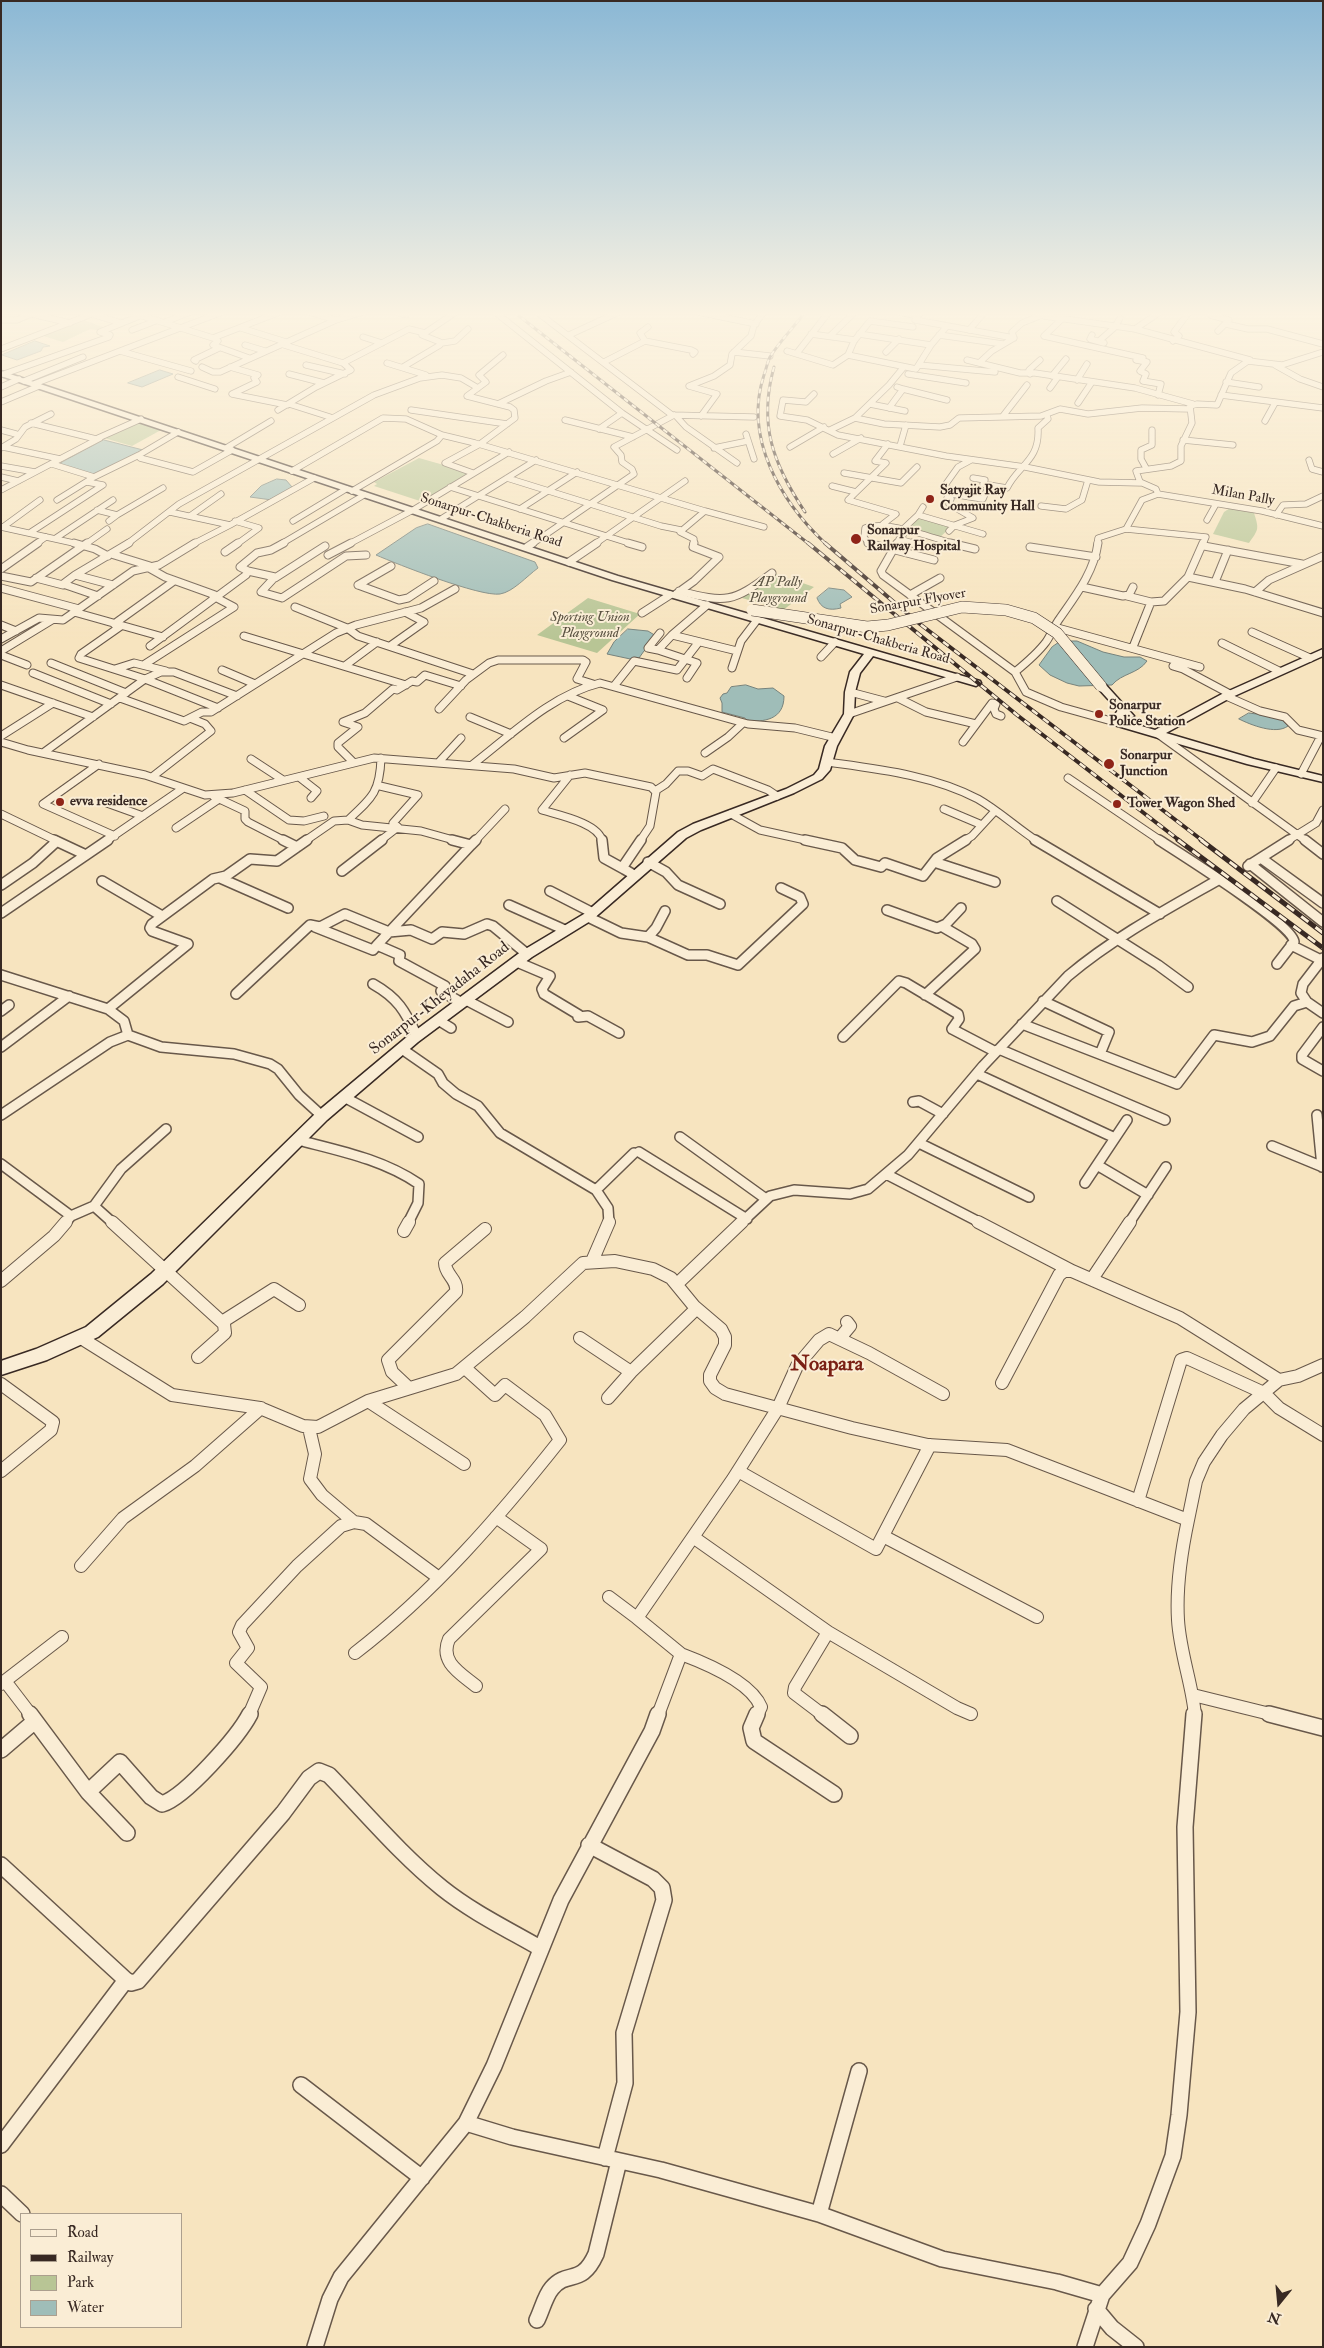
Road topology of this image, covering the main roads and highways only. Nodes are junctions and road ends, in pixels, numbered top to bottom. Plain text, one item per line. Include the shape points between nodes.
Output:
1 (146, 422) edge
2 (675, 593) junction
3 (1323, 652) edge
4 (870, 653) junction
5 (976, 682) dead end
6 (1123, 710) junction
7 (1140, 728) junction
8 (1158, 733) junction
9 (1323, 779) edge
10 (1, 1368) edge

1 - 2 main road, Sonarpur-Chakberia Road via 623,580
2 - 4 main road, Sonarpur-Chakberia Road
2 - 6 main road, Sonarpur Flyover, bridge via 705,602 867,626 891,624 955,608 1012,612 1055,631
3 - 8 main road via 1228,695
4 - 5 main road, Sonarpur-Chakberia Road
4 - 10 main road, Sonarpur-Kheyadaha Road via 855,672 849,714 818,776 688,831 648,862 629,872 591,915 522,958 417,1036 344,1097 166,1270 92,1332 41,1356
6 - 7 main road, Sonarpur Flyover
6 - 7 main road via 1116,722
7 - 8 main road
8 - 9 main road

